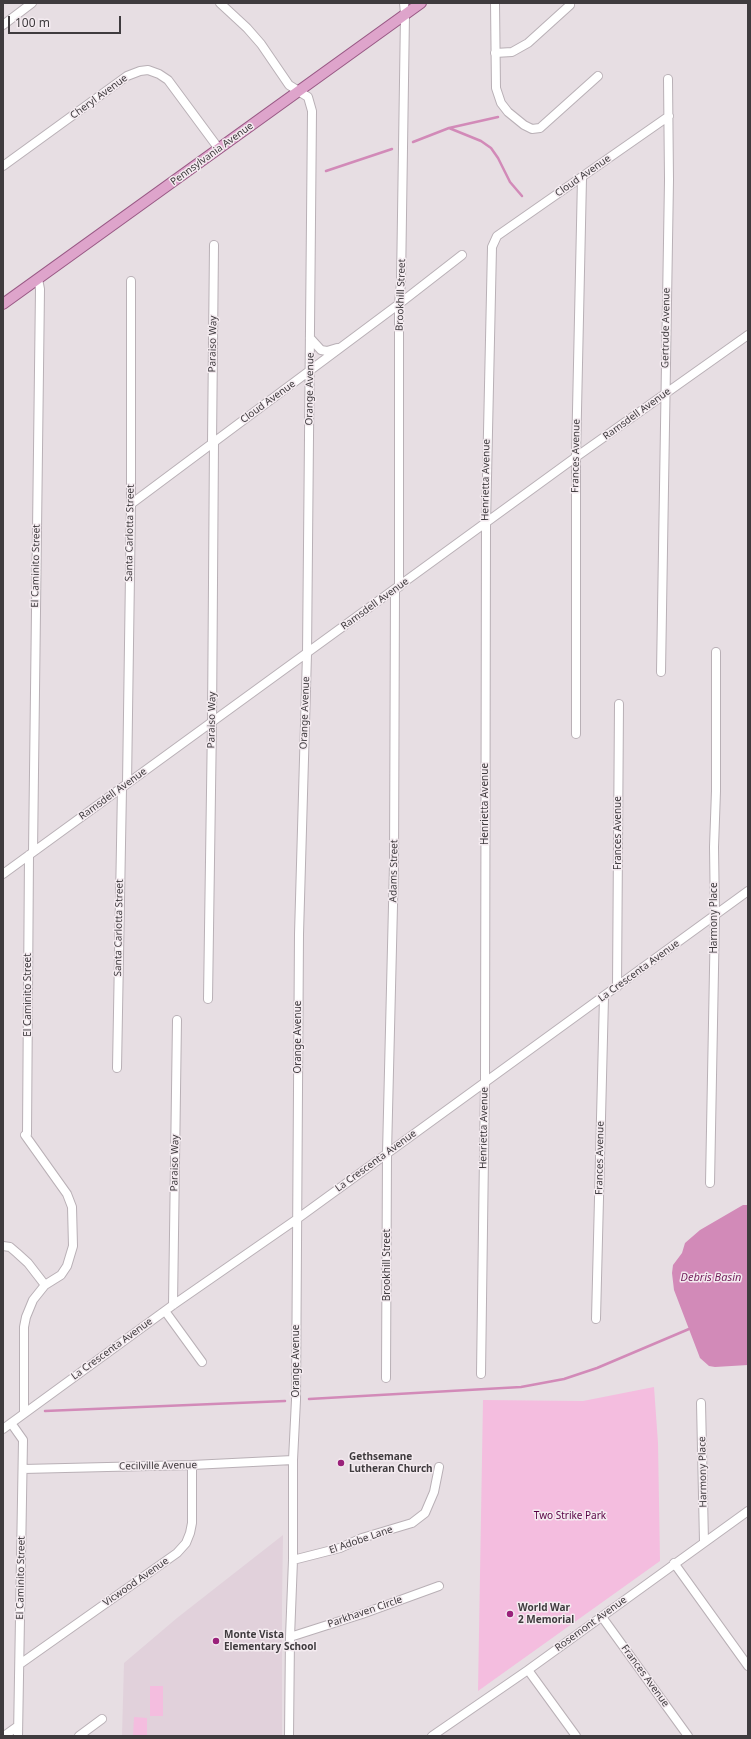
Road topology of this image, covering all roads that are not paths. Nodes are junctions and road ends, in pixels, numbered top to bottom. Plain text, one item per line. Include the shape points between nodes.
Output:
1 (32, 3) edge
2 (220, 3) edge
3 (404, 3) edge
4 (421, 3) edge
5 (495, 3) edge
6 (570, 5) dead end
7 (405, 14) junction
8 (3, 25) edge
9 (495, 53) junction
10 (598, 76) dead end
11 (668, 79) dead end
12 (299, 92) junction
13 (668, 116) junction
14 (219, 149) junction
15 (3, 166) edge
16 (582, 178) junction
17 (497, 236) joint
18 (214, 245) dead end
19 (462, 255) dead end
20 (38, 279) junction
21 (131, 281) dead end
22 (3, 304) edge
23 (399, 304) junction
24 (748, 335) edge
25 (310, 338) junction
26 (341, 347) junction
27 (310, 371) junction
28 (665, 394) junction
29 (213, 442) junction
30 (576, 457) junction
31 (131, 504) junction
32 (486, 524) junction
33 (397, 588) junction
34 (716, 652) dead end
35 (306, 654) junction
36 (661, 672) dead end
37 (619, 704) dead end
38 (212, 722) junction
39 (576, 734) dead end
40 (124, 786) junction
41 (31, 854) junction
42 (3, 874) edge
43 (748, 891) edge
44 (715, 916) junction
45 (617, 987) junction
46 (604, 997) junction
47 (208, 999) dead end
48 (177, 1020) dead end
49 (117, 1068) dead end
50 (485, 1082) junction
51 (387, 1153) junction
52 (710, 1183) dead end
53 (297, 1219) junction
54 (3, 1246) edge
55 (45, 1285) junction
56 (173, 1305) junction
57 (165, 1311) junction
58 (596, 1318) dead end
59 (202, 1362) dead end
60 (481, 1374) dead end
61 (386, 1378) dead end
62 (701, 1403) dead end
63 (24, 1414) junction
64 (11, 1423) junction
65 (3, 1429) edge
66 (293, 1460) junction
67 (192, 1465) junction
68 (439, 1467) dead end
69 (23, 1469) junction
70 (748, 1511) edge
71 (704, 1542) junction
72 (293, 1560) junction
73 (674, 1563) junction
74 (439, 1586) dead end
75 (602, 1617) junction
76 (290, 1637) junction
77 (20, 1664) junction
78 (748, 1666) edge
79 (528, 1670) junction
80 (102, 1719) dead end
81 (18, 1726) junction
82 (4, 1736) edge
83 (18, 1736) edge
84 (79, 1736) edge
85 (289, 1736) edge
86 (432, 1736) edge
87 (576, 1736) edge
88 (688, 1736) edge

1 - 8 street
2 - 12 street, Orange Avenue via 247,28 289,85
3 - 7 street, Brookhill Street
4 - 7 main road, Pennsylvania Avenue
5 - 9 street
6 - 9 street via 528,43 512,52
7 - 12 main road, Pennsylvania Avenue
7 - 23 street, Brookhill Street via 402,282
9 - 10 street via 496,88 501,103 508,112 532,129 540,128
11 - 13 street, Gertrude Avenue
12 - 14 main road, Pennsylvania Avenue
12 - 25 street, Orange Avenue via 308,97 312,111
13 - 16 street, Cloud Avenue
13 - 28 street, Gertrude Avenue
14 - 15 street, Cheryl Avenue via 168,80 148,70 127,76
14 - 20 main road, Pennsylvania Avenue
16 - 17 street, Cloud Avenue
16 - 30 street, Frances Avenue
17 - 32 street, Henrietta Avenue via 491,257
18 - 29 street, Paraiso Way
19 - 23 street, Cloud Avenue
20 - 22 main road, Pennsylvania Avenue
20 - 41 street, El Caminito Street via 40,289
21 - 31 street, Santa Carlotta Street
23 - 26 street, Cloud Avenue
23 - 33 street, Brookhill Street
24 - 28 street, Ramsdell Avenue
25 - 26 street, Orange Avenue via 321,350
25 - 27 street, Orange Avenue
26 - 27 street, Cloud Avenue
27 - 29 street, Cloud Avenue
27 - 35 street, Orange Avenue
28 - 30 street, Ramsdell Avenue
28 - 36 street, Gertrude Avenue
29 - 31 street, Cloud Avenue
29 - 38 street, Paraiso Way
30 - 32 street, Ramsdell Avenue
30 - 39 street, Frances Avenue
31 - 40 street, Santa Carlotta Street
32 - 33 street, Ramsdell Avenue
32 - 50 street, Henrietta Avenue
33 - 35 street, Ramsdell Avenue
33 - 51 street, Adams Street
34 - 44 street, Harmony Place
35 - 38 street, Ramsdell Avenue
35 - 53 street, Orange Avenue via 299,934
37 - 45 street, Frances Avenue
38 - 40 street, Ramsdell Avenue
38 - 47 street, Paraiso Way
40 - 41 street, Ramsdell Avenue
40 - 49 street, Santa Carlotta Street
41 - 42 street, Ramsdell Avenue
41 - 55 street, El Caminito Street via 26,1134 67,1194 72,1207 73,1246 67,1266 61,1275
43 - 44 street, La Crescenta Avenue
44 - 45 street, La Crescenta Avenue
44 - 52 street, Harmony Place
45 - 46 street, La Crescenta Avenue
46 - 50 street, La Crescenta Avenue
46 - 58 street, Frances Avenue
48 - 56 street, Paraiso Way
50 - 51 street, La Crescenta Avenue
50 - 60 street, Henrietta Avenue
51 - 53 street, La Crescenta Avenue
51 - 61 street, Brookhill Street
53 - 56 street, La Crescenta Avenue
53 - 66 street, Orange Avenue via 296,1400
54 - 55 street via 10,1247 17,1253
55 - 63 street, El Caminito Street via 28,1309 24,1327
56 - 57 street, La Crescenta Avenue
57 - 59 street
57 - 63 street, La Crescenta Avenue
62 - 71 street, Harmony Place
63 - 64 street, La Crescenta Avenue
64 - 65 street, La Crescenta Avenue
64 - 69 street, El Caminito Street via 23,1440
66 - 67 street, Cecilville Avenue
66 - 72 street, Orange Avenue
67 - 69 street, Cecilville Avenue
67 - 77 street, Vicwood Avenue via 192,1523 186,1543 176,1553
68 - 72 street, El Adobe Lane via 434,1492 425,1513 412,1523 362,1538 340,1548
69 - 77 street, El Caminito Street
70 - 71 street, Rosemont Avenue
71 - 73 street, Rosemont Avenue
72 - 76 street, Orange Avenue
73 - 75 street, Rosemont Avenue
73 - 78 street
74 - 76 street, Parkhaven Circle
75 - 79 street, Rosemont Avenue
75 - 88 street, Frances Avenue
76 - 85 street, Orange Avenue
77 - 81 street, El Caminito Street
79 - 86 street, Rosemont Avenue
79 - 87 street
80 - 84 street
81 - 82 street
81 - 83 street, El Caminito Street

